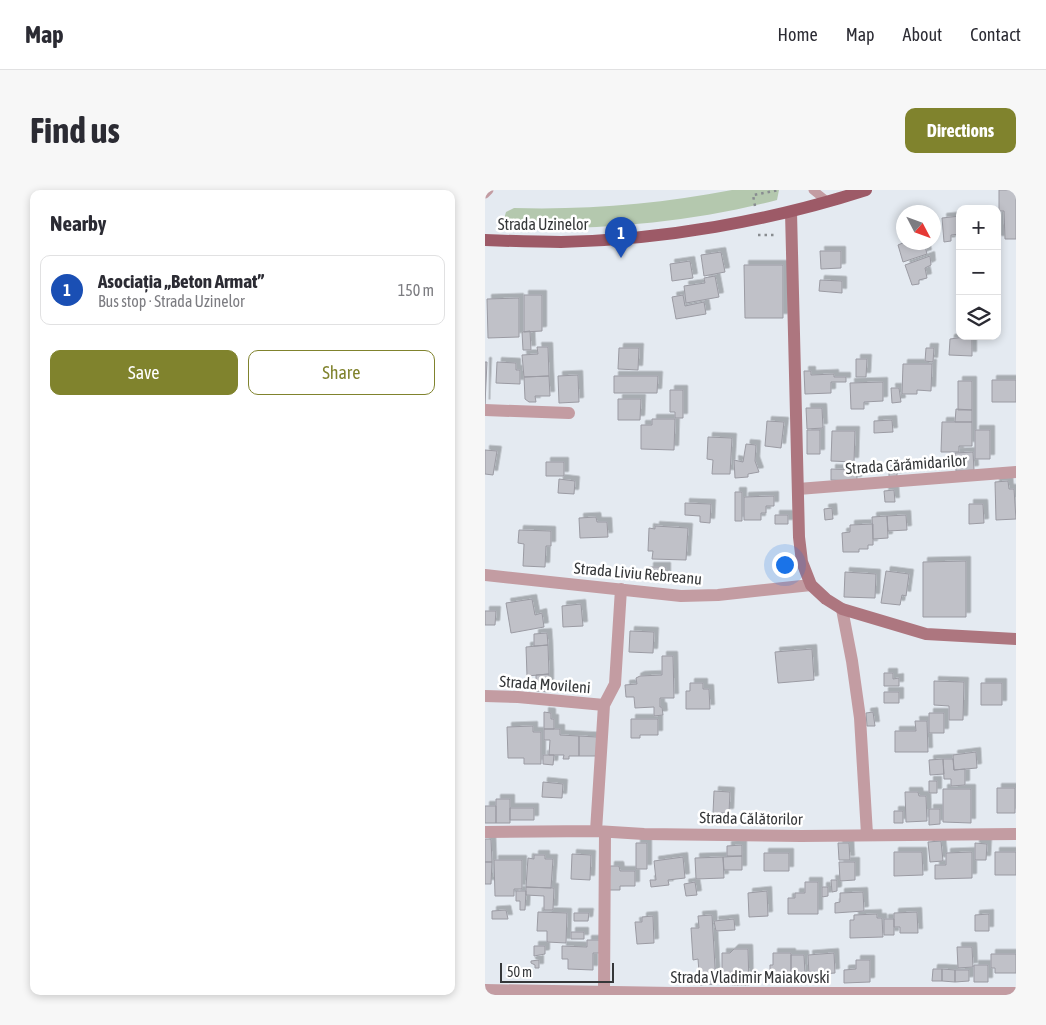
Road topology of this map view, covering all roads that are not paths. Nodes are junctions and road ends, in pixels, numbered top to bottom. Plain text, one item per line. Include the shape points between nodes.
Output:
1 (489, 190) edge
2 (813, 190) edge
3 (866, 190) edge
4 (847, 193) edge
5 (485, 194) edge
6 (828, 202) junction
7 (791, 212) junction
8 (485, 240) edge
9 (485, 410) edge
10 (569, 413) dead end
11 (1016, 472) edge
12 (798, 489) junction
13 (485, 575) edge
14 (811, 585) junction
15 (621, 589) junction
16 (842, 610) junction
17 (1016, 639) edge
18 (485, 696) edge
19 (604, 705) junction
20 (600, 831) junction
21 (485, 832) edge
22 (867, 834) junction
23 (1016, 834) edge
24 (485, 990) edge
25 (604, 991) junction
26 (1016, 993) edge

1 - 5 lane
2 - 6 lane
3 - 4 main road, Strada Uzinelor
4 - 6 main road, Strada Uzinelor
6 - 7 main road, Strada Uzinelor
7 - 8 main road, Strada Uzinelor via 710,228 620,239 561,242
7 - 12 street
9 - 10 street
11 - 12 street, Strada Cărămidarilor
12 - 14 street via 802,562
13 - 15 street, Strada Liviu Rebreanu
14 - 15 street, Strada Liviu Rebreanu via 681,596
14 - 16 street
15 - 19 street, Strada Movileni via 615,684
16 - 17 street via 926,634
16 - 22 street via 860,718
18 - 19 street, Strada Movileni
19 - 20 street
20 - 21 street, Strada Călătorilor
20 - 22 street, Strada Călătorilor via 801,836
20 - 25 street
22 - 23 street, Strada Călătorilor
24 - 25 street, Strada Vladimir Maiakovski
25 - 26 street, Strada Vladimir Maiakovski

